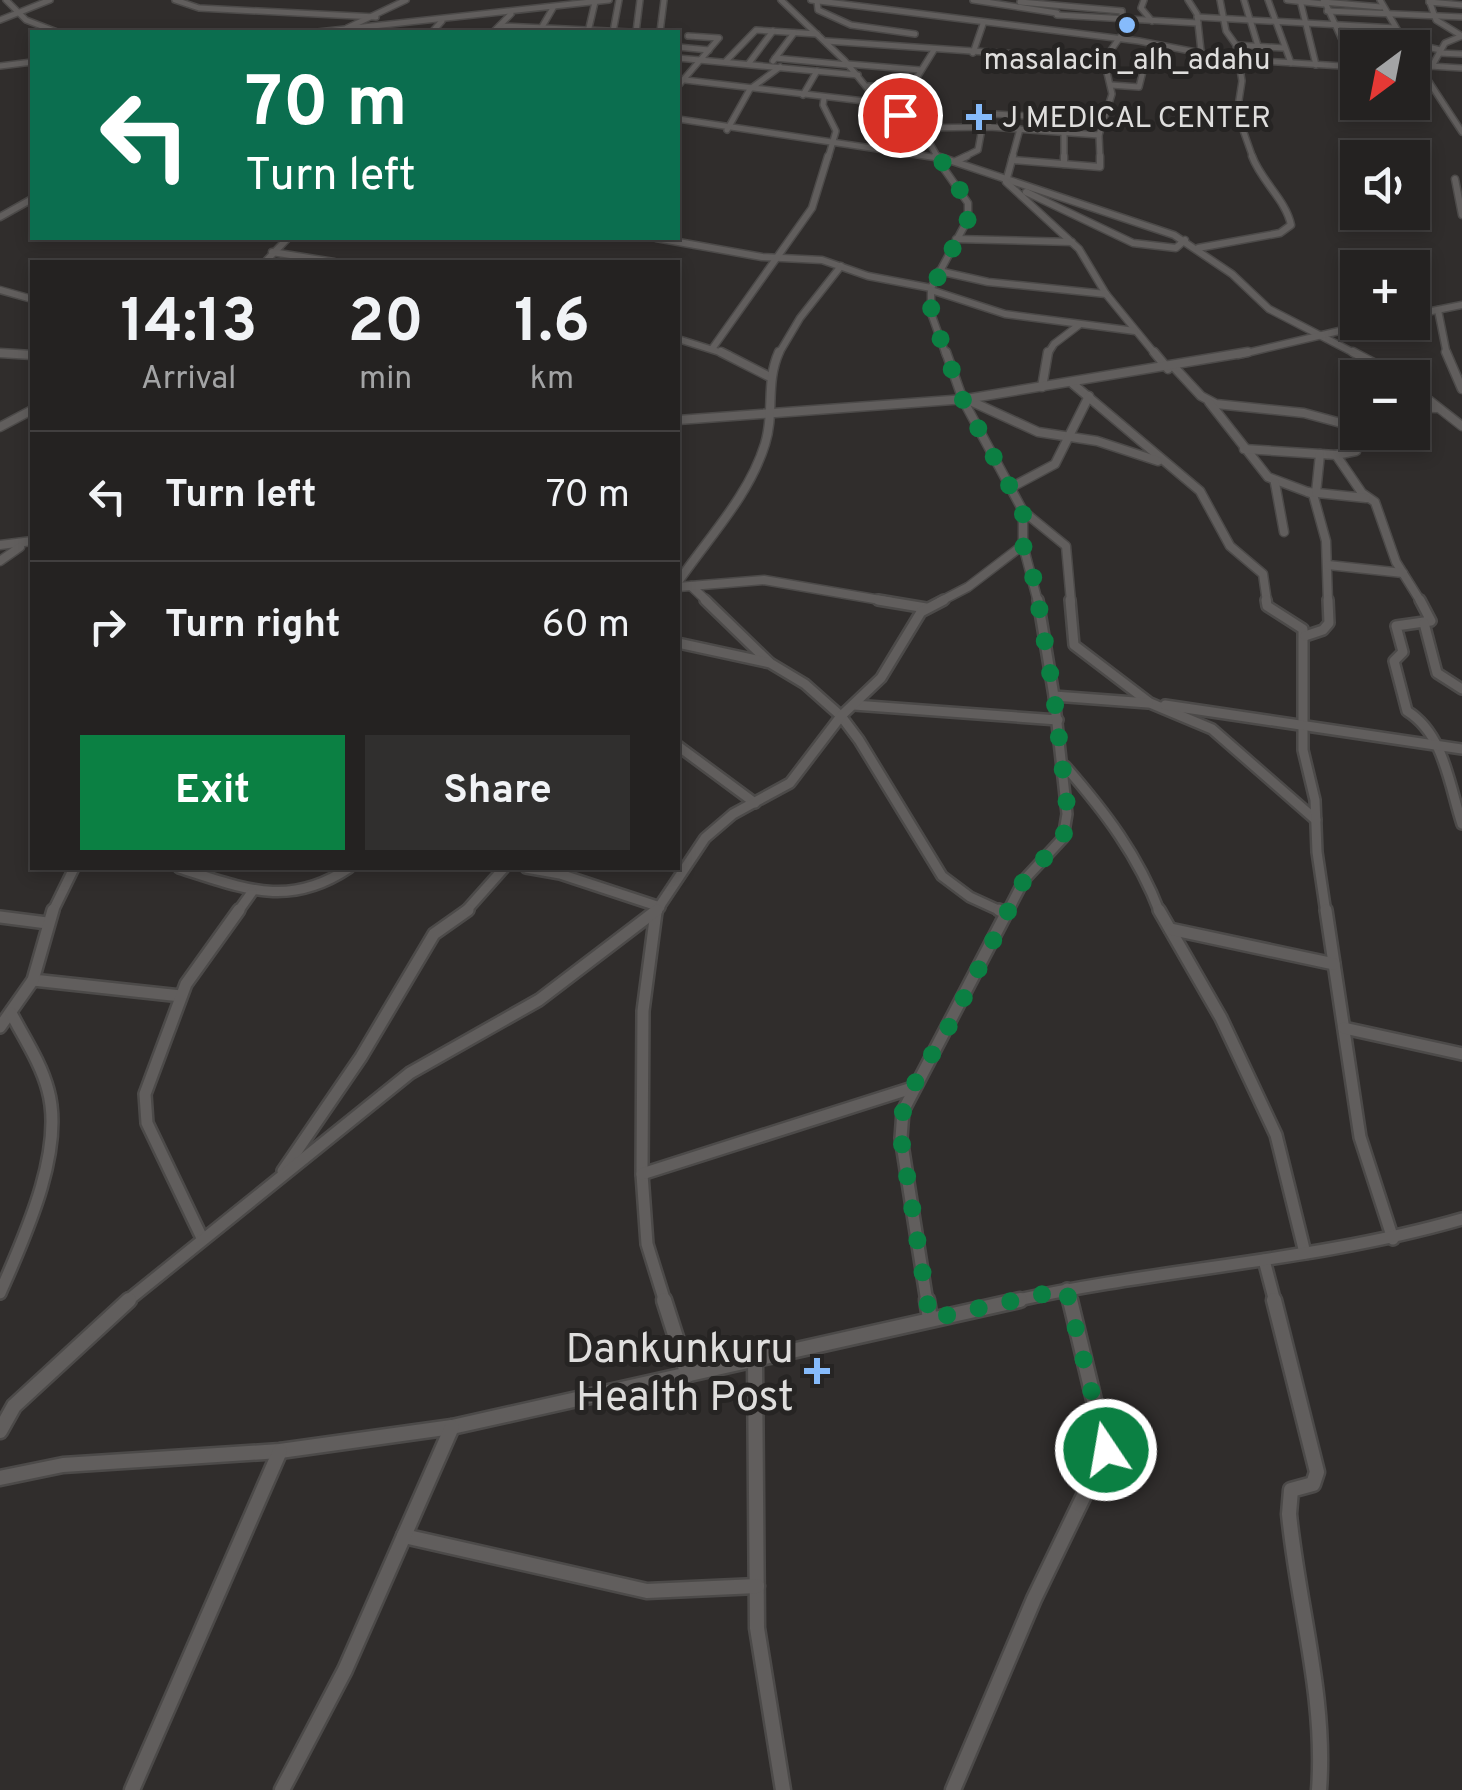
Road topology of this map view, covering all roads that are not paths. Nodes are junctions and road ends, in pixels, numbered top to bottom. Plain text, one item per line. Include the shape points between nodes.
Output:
1 (6, 0) edge
2 (50, 0) edge
3 (175, 0) edge
4 (266, 0) edge
5 (406, 0) edge
6 (608, 0) edge
7 (619, 0) edge
8 (640, 0) edge
9 (664, 0) edge
10 (781, 0) edge
11 (814, 0) edge
12 (972, 0) edge
13 (1144, 0) edge
14 (1188, 0) edge
15 (1220, 0) edge
16 (1244, 0) edge
17 (1268, 0) edge
18 (1288, 0) edge
19 (1020, 1) edge
20 (1300, 1) edge
21 (1429, 1) edge
22 (596, 2) edge
23 (1054, 2) edge
24 (1323, 2) edge
25 (1381, 3) edge
26 (1462, 4) edge
27 (553, 8) junction
28 (252, 10) junction
29 (1017, 10) junction
30 (1326, 11) junction
31 (22, 12) junction
32 (1355, 13) junction
33 (511, 14) junction
34 (1057, 14) junction
35 (1388, 15) junction
36 (1434, 16) junction
37 (376, 17) junction
38 (1462, 17) edge
39 (930, 18) junction
40 (1224, 18) junction
41 (1124, 19) junction
42 (0, 20) edge
43 (1198, 20) junction
44 (1247, 20) junction
45 (442, 21) junction
46 (1155, 21) junction
47 (1275, 22) junction
48 (983, 24) junction
49 (1308, 24) junction
50 (1334, 25) junction
51 (500, 26) junction
52 (1362, 26) junction
53 (1010, 27) junction
54 (1395, 28) joint
55 (51, 30) edge
56 (351, 30) edge
57 (434, 30) edge
58 (495, 30) edge
59 (540, 30) edge
60 (589, 30) edge
61 (613, 30) edge
62 (632, 30) edge
63 (660, 30) edge
64 (1052, 30) junction
65 (1364, 30) edge
66 (773, 31) junction
67 (794, 33) junction
68 (817, 34) junction
69 (915, 34) junction
70 (1340, 34) edge
71 (1120, 39) junction
72 (826, 41) junction
73 (682, 42) edge
74 (1154, 44) junction
75 (1236, 45) junction
76 (1258, 46) junction
77 (903, 48) junction
78 (1284, 48) junction
79 (1430, 49) edge
80 (708, 50) junction
81 (758, 50) junction
82 (934, 50) junction
83 (1200, 52) junction
84 (1439, 52) junction
85 (973, 53) junction
86 (1462, 54) edge
87 (777, 55) junction
88 (680, 57) edge
89 (702, 59) junction
90 (1104, 60) junction
91 (1239, 60) junction
92 (726, 61) junction
93 (30, 62) edge
94 (1291, 63) junction
95 (749, 64) junction
96 (848, 64) junction
97 (1316, 65) junction
98 (0, 66) edge
99 (769, 66) junction
100 (1340, 66) edge
101 (1432, 66) joint
102 (781, 67) junction
103 (1144, 67) dead end
104 (1452, 67) junction
105 (1462, 68) edge
106 (920, 70) junction
107 (817, 71) junction
108 (859, 76) junction
109 (1462, 78) edge
110 (684, 80) junction
111 (680, 84) edge
112 (1112, 85) junction
113 (868, 86) junction
114 (1430, 86) edge
115 (750, 89) junction
116 (803, 96) junction
117 (824, 98) junction
118 (882, 104) junction
119 (1060, 118) junction
120 (680, 120) edge
121 (1103, 121) junction
122 (919, 128) junction
123 (985, 128) junction
124 (727, 130) junction
125 (1020, 130) junction
126 (1060, 132) junction
127 (1462, 132) edge
128 (1099, 135) junction
129 (834, 143) junction
130 (937, 156) junction
131 (1012, 160) junction
132 (956, 162) junction
133 (1064, 164) junction
134 (988, 171) junction
135 (1007, 178) junction
136 (1455, 180) dead end
137 (1014, 187) junction
138 (30, 200) edge
139 (1462, 215) edge
140 (0, 217) edge
141 (956, 239) junction
142 (286, 240) edge
143 (669, 240) edge
144 (1185, 240) junction
145 (1072, 242) junction
146 (1198, 248) junction
147 (272, 252) junction
148 (776, 257) junction
149 (266, 260) edge
150 (322, 260) edge
151 (841, 266) junction
152 (939, 271) junction
153 (931, 289) junction
154 (0, 290) edge
155 (1106, 294) junction
156 (30, 298) edge
157 (1462, 305) edge
158 (1438, 310) junction
159 (1430, 312) edge
160 (1079, 325) junction
161 (1340, 330) edge
162 (1136, 331) junction
163 (1318, 334) junction
164 (680, 341) edge
165 (712, 349) junction
166 (1446, 352) junction
167 (0, 353) edge
168 (1462, 354) edge
169 (30, 356) edge
170 (1368, 360) edge
171 (1172, 368) junction
172 (770, 377) junction
173 (1073, 384) junction
174 (1042, 386) junction
175 (1462, 389) edge
176 (1089, 396) junction
177 (965, 400) junction
178 (1209, 402) junction
179 (1430, 402) edge
180 (1430, 408) edge
181 (1436, 408) junction
182 (30, 411) edge
183 (771, 413) junction
184 (1340, 419) edge
185 (680, 420) edge
186 (1461, 423) edge
187 (0, 426) edge
188 (1068, 438) junction
189 (1244, 449) junction
190 (1356, 450) edge
191 (1320, 454) junction
192 (1336, 456) junction
193 (1163, 463) junction
194 (1275, 483) junction
195 (1012, 488) junction
196 (1312, 492) junction
197 (1367, 498) junction
198 (1023, 511) junction
199 (1284, 532) dead end
200 (30, 540) edge
201 (3, 545) edge
202 (1023, 545) junction
203 (20, 547) junction
204 (30, 548) edge
205 (0, 560) edge
206 (1328, 565) junction
207 (1403, 573) junction
208 (680, 582) edge
209 (680, 585) edge
210 (691, 586) junction
211 (927, 608) junction
212 (1424, 623) junction
213 (1305, 636) junction
214 (680, 643) edge
215 (770, 662) junction
216 (1462, 688) edge
217 (1054, 696) junction
218 (1150, 703) junction
219 (853, 704) junction
220 (841, 716) junction
221 (1058, 720) junction
222 (1304, 727) junction
223 (1437, 745) junction
224 (680, 747) edge
225 (1462, 749) edge
226 (1064, 766) junction
227 (755, 802) junction
228 (1316, 820) junction
229 (1462, 824) edge
230 (680, 869) edge
231 (73, 870) edge
232 (185, 870) edge
233 (347, 870) edge
234 (502, 870) edge
235 (537, 870) edge
236 (679, 870) edge
237 (252, 892) junction
238 (658, 910) junction
239 (1006, 912) junction
240 (0, 917) edge
241 (47, 924) junction
242 (1170, 929) junction
243 (1334, 964) junction
244 (33, 980) junction
245 (180, 996) junction
246 (11, 1013) junction
247 (0, 1026) edge
248 (1344, 1028) junction
249 (1462, 1054) edge
250 (912, 1088) junction
251 (642, 1174) junction
252 (276, 1181) junction
253 (1462, 1219) edge
254 (202, 1238) junction
255 (1393, 1239) junction
256 (1304, 1253) junction
257 (1264, 1260) junction
258 (1066, 1289) junction
259 (0, 1293) edge
260 (930, 1319) junction
261 (755, 1360) junction
262 (688, 1375) junction
263 (452, 1428) junction
264 (0, 1431) edge
265 (280, 1451) junction
266 (0, 1478) edge
267 (404, 1536) junction
268 (756, 1586) junction
269 (132, 1790) edge
270 (282, 1790) edge
271 (784, 1790) edge
272 (953, 1790) edge
273 (1319, 1790) edge

1 - 31 street
2 - 31 street
3 - 28 street
4 - 28 street
5 - 37 street
6 - 22 street
7 - 61 street
8 - 62 street
9 - 63 street
10 - 68 street
11 - 39 street
11 - 69 street via 818,10 851,25
12 - 29 street
13 - 46 street via 1141,8
14 - 43 street
15 - 40 street
16 - 44 street
17 - 47 street
18 - 20 street
19 - 23 street
19 - 29 street
20 - 24 street
20 - 49 street
21 - 26 street
21 - 36 street
22 - 27 street
22 - 60 street
23 - 34 street
23 - 41 street via 1118,10
24 - 25 street
24 - 30 street
25 - 35 street
27 - 33 street
27 - 59 street
28 - 37 street
29 - 34 street
29 - 53 street
30 - 32 street
30 - 50 street
31 - 42 street
31 - 55 street
32 - 35 street
32 - 52 street
33 - 45 street
33 - 51 street
34 - 41 street
34 - 64 street
35 - 36 street
35 - 54 street
36 - 38 street
36 - 84 street via 1462,36
37 - 56 street
39 - 48 street
39 - 69 street
40 - 43 street
40 - 44 street
40 - 75 street
41 - 46 street
41 - 71 street
43 - 46 street
43 - 83 street
44 - 47 street
44 - 76 street
45 - 56 street
45 - 57 street
46 - 74 street
47 - 49 street
47 - 78 street
48 - 53 street
48 - 85 street
49 - 50 street
49 - 97 street
50 - 52 street
50 - 70 street
51 - 58 street
51 - 59 street
52 - 54 street
52 - 65 street
53 - 64 street
64 - 71 street
66 - 67 street
66 - 81 street
66 - 92 street via 754,31
67 - 68 street
67 - 87 street
68 - 72 street
69 - 77 street
71 - 74 street
71 - 90 street
72 - 77 street
72 - 96 street
73 - 80 street
73 - 80 street via 719,38
74 - 83 street
75 - 76 street
75 - 91 street
76 - 78 street
77 - 82 street
78 - 94 street
79 - 84 street
80 - 89 street
81 - 87 street
81 - 95 street
82 - 85 street
82 - 106 street
83 - 91 street
84 - 86 street
84 - 101 street
85 - 90 street
87 - 96 street
87 - 99 street
88 - 89 street
89 - 92 street
89 - 110 street
90 - 112 street
91 - 94 street
91 - 146 street via 1237,113 1259,176 1291,225 1280,233
92 - 95 street
93 - 98 street
94 - 97 street
95 - 99 street
96 - 106 street
96 - 108 street
97 - 100 street
99 - 102 street
101 - 104 street
102 - 107 street
102 - 115 street
103 - 112 street via 1139,87
104 - 105 street
104 - 109 street
106 - 113 street via 911,87
107 - 108 street
107 - 116 street
108 - 113 street
110 - 111 street
110 - 115 street
112 - 121 street
113 - 118 street
114 - 127 street
115 - 116 street
115 - 124 street
116 - 117 street
117 - 118 street
117 - 129 street
118 - 122 street
119 - 121 street
119 - 123 street via 995,114
119 - 126 street
120 - 124 street
121 - 128 street
122 - 123 street
122 - 130 street
123 - 125 street
123 - 132 street via 978,150
124 - 129 street
125 - 126 street
125 - 131 street
126 - 128 street
126 - 133 street
128 - 133 street via 1100,166
129 - 130 street
129 - 148 street via 812,208
130 - 132 street
130 - 141 street via 968,203 968,219
131 - 133 street
131 - 135 street
132 - 134 street
134 - 135 street
134 - 137 street
135 - 144 street
136 - 139 street
137 - 144 street via 1142,246 1169,249
137 - 145 street
138 - 140 street
141 - 145 street
141 - 152 street
142 - 147 street
143 - 148 street
144 - 146 street
145 - 155 street
146 - 163 street via 1269,310
147 - 149 street
147 - 150 street
148 - 151 street
148 - 165 street
151 - 153 street
151 - 172 street via 806,310
152 - 153 street
152 - 155 street
153 - 160 street via 969,306
153 - 177 street via 931,313
154 - 156 street
155 - 162 street
157 - 158 street
158 - 159 street
158 - 166 street
160 - 162 street
160 - 174 street via 1050,346
161 - 163 street
162 - 171 street
163 - 170 street
163 - 171 street
164 - 165 street
165 - 172 street
166 - 168 street
166 - 175 street
167 - 169 street
171 - 173 street
171 - 178 street
172 - 183 street
173 - 174 street
173 - 176 street
174 - 177 street
176 - 188 street
176 - 193 street
177 - 183 street
177 - 188 street
177 - 195 street
178 - 184 street
178 - 189 street
179 - 181 street
180 - 181 street
181 - 186 street
182 - 187 street
183 - 185 street
183 - 208 street via 755,467
188 - 193 street
188 - 195 street via 1055,464
189 - 191 street
189 - 194 street
190 - 192 street
191 - 192 street
191 - 196 street
192 - 197 street
193 - 213 street via 1200,491 1230,546 1263,574 1267,606
194 - 196 street
194 - 199 street
195 - 198 street
196 - 197 street
196 - 206 street
197 - 207 street via 1376,502
198 - 202 street
198 - 218 street via 1066,546 1074,646
200 - 201 street
201 - 203 street
202 - 211 street
202 - 217 street
203 - 204 street
203 - 205 street
206 - 207 street
206 - 213 street via 1329,624
207 - 212 street via 1430,616
209 - 210 street
210 - 211 street via 764,580
210 - 215 street
211 - 219 street via 881,678
212 - 216 street via 1437,672
212 - 223 street via 1396,626 1403,652 1394,661 1407,712 1426,723
213 - 222 street
214 - 215 street
215 - 220 street
217 - 218 street
217 - 221 street
218 - 222 street
218 - 228 street via 1212,729
219 - 220 street
219 - 221 street
220 - 227 street via 790,782
220 - 239 street via 942,876
221 - 226 street
222 - 223 street
222 - 228 street
223 - 225 street
223 - 229 street
224 - 227 street
226 - 239 street via 1063,838 1024,880
226 - 242 street via 1113,821
227 - 230 street via 705,838
228 - 243 street
231 - 241 street
232 - 237 street
233 - 237 street via 316,890
234 - 252 street via 468,910 434,934
235 - 238 street
236 - 238 street
237 - 245 street
238 - 251 street via 643,1011
238 - 252 street via 539,1000 410,1074
239 - 250 street
240 - 241 street
241 - 244 street
242 - 243 street
242 - 256 street via 1276,1135
243 - 248 street
244 - 245 street
244 - 246 street
245 - 254 street via 145,1094 147,1123
246 - 247 street
246 - 259 street via 43,1076 52,1112 44,1166
248 - 249 street
248 - 255 street via 1360,1137
250 - 251 street
250 - 260 street via 901,1138
251 - 262 street via 646,1244
252 - 254 street
253 - 255 street
254 - 264 street via 84,1338 14,1406
255 - 256 street
256 - 257 street
257 - 258 street
257 - 273 street via 1316,1472 1313,1484 1291,1490 1286,1511 1307,1615
258 - 260 street
258 - 272 street via 1106,1450
260 - 261 street
261 - 262 street
261 - 268 street
262 - 263 street
263 - 265 street
263 - 267 street
265 - 266 street via 63,1465
265 - 269 street
267 - 268 street via 647,1591
267 - 270 street
268 - 271 street

